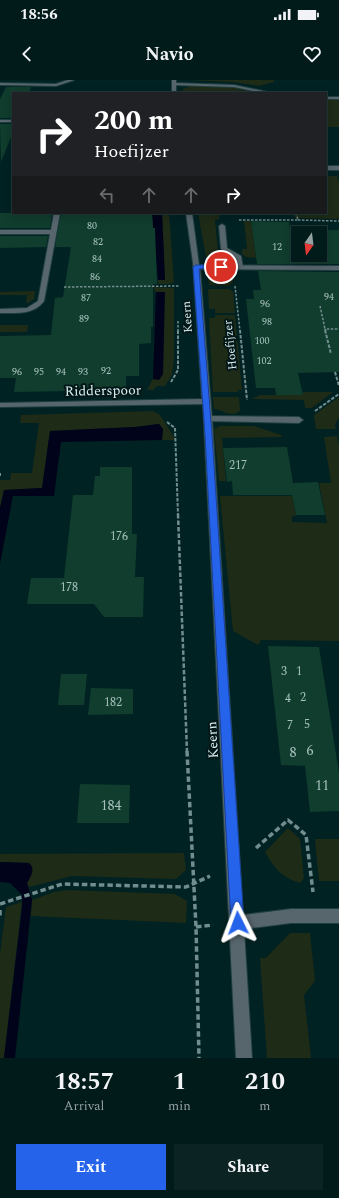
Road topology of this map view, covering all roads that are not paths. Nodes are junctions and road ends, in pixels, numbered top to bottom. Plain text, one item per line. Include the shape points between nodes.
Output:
1 (72, 80) edge
2 (174, 82) edge
3 (0, 84) edge
4 (265, 92) edge
5 (327, 98) edge
6 (339, 98) edge
7 (0, 121) edge
8 (12, 121) edge
9 (327, 168) edge
10 (339, 168) edge
11 (57, 214) edge
12 (188, 214) edge
13 (222, 226) dead end
14 (0, 232) edge
15 (52, 232) junction
16 (196, 267) junction
17 (241, 267) junction
18 (339, 268) edge
19 (0, 311) edge
20 (206, 401) junction
21 (0, 405) edge
22 (208, 420) junction
23 (299, 420) road end
24 (339, 916) edge
25 (238, 923) junction
26 (244, 1058) edge

1 - 3 street via 56,85
2 - 4 street via 234,86
5 - 6 street
7 - 8 street
9 - 10 street
11 - 15 street
12 - 16 street, Keern
13 - 17 street via 224,249 239,257
14 - 15 street
15 - 19 street via 39,304 25,310
16 - 17 street
16 - 20 street, Keern
17 - 18 street
20 - 21 street, Ridderspoor
20 - 22 street, Keern
22 - 23 street
22 - 25 street, Keern
24 - 25 street via 291,916
25 - 26 street, Keern

